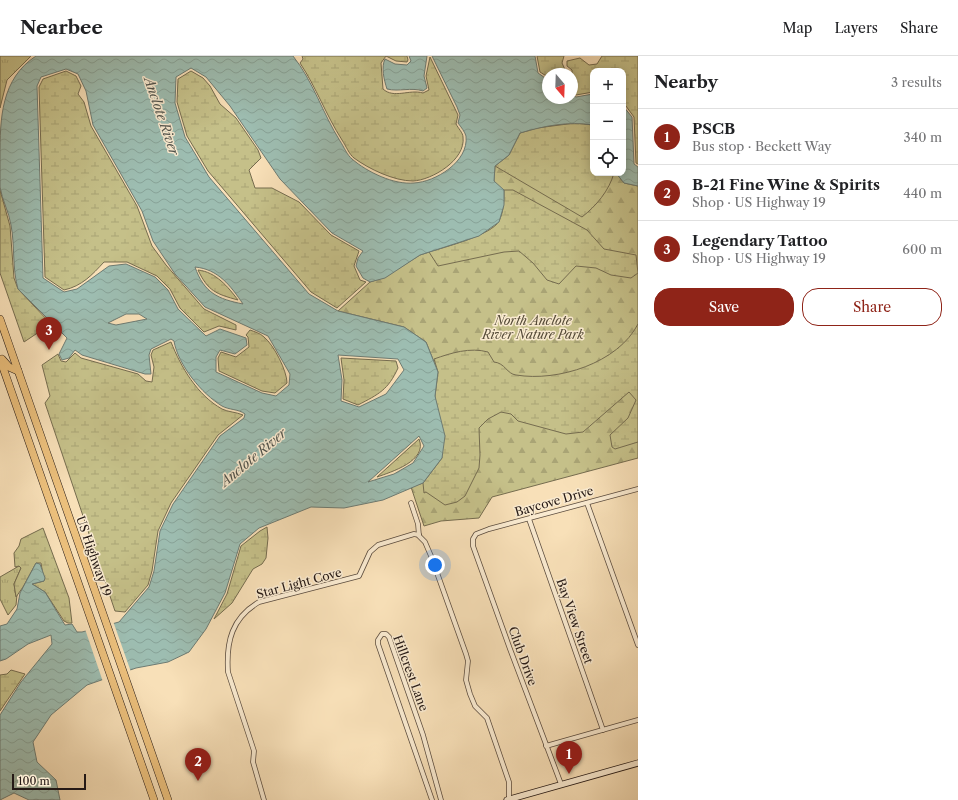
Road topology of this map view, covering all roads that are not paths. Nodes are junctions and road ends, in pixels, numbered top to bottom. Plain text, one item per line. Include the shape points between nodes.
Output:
1 (0, 319) edge
2 (0, 358) edge
3 (18, 371) junction
4 (638, 488) edge
5 (411, 503) dead end
6 (587, 503) junction
7 (529, 519) junction
8 (476, 534) joint
9 (419, 535) junction
10 (638, 645) edge
11 (638, 720) edge
12 (603, 730) junction
13 (546, 746) junction
14 (638, 763) edge
15 (562, 784) junction
16 (523, 798) edge
17 (154, 800) edge
18 (168, 800) edge
19 (264, 800) edge
20 (432, 800) edge
21 (441, 800) edge
22 (508, 800) edge

1 - 3 highway, US Highway 19
2 - 3 highway via 9,367
2 - 17 highway, US Highway 19
3 - 18 highway, US Highway 19
4 - 6 street, Baycove Drive
5 - 9 street
6 - 7 street, Baycove Drive
6 - 10 street
7 - 8 street, Baycove Drive
7 - 12 street, Bay View Street
8 - 13 street, Club Drive via 473,546
9 - 19 street, Star Light Cove via 414,534 378,545 370,552 359,576 259,602 234,626 230,633 228,672 254,752 253,762
9 - 22 street via 432,556 466,654 466,680 470,694 475,706 488,718 509,782
11 - 12 street
12 - 13 street
13 - 15 street, Club Drive
14 - 15 street
15 - 16 street
16 - 22 street
20 - 21 street, Hillcrest Lane via 378,644 382,634 389,637 423,735

